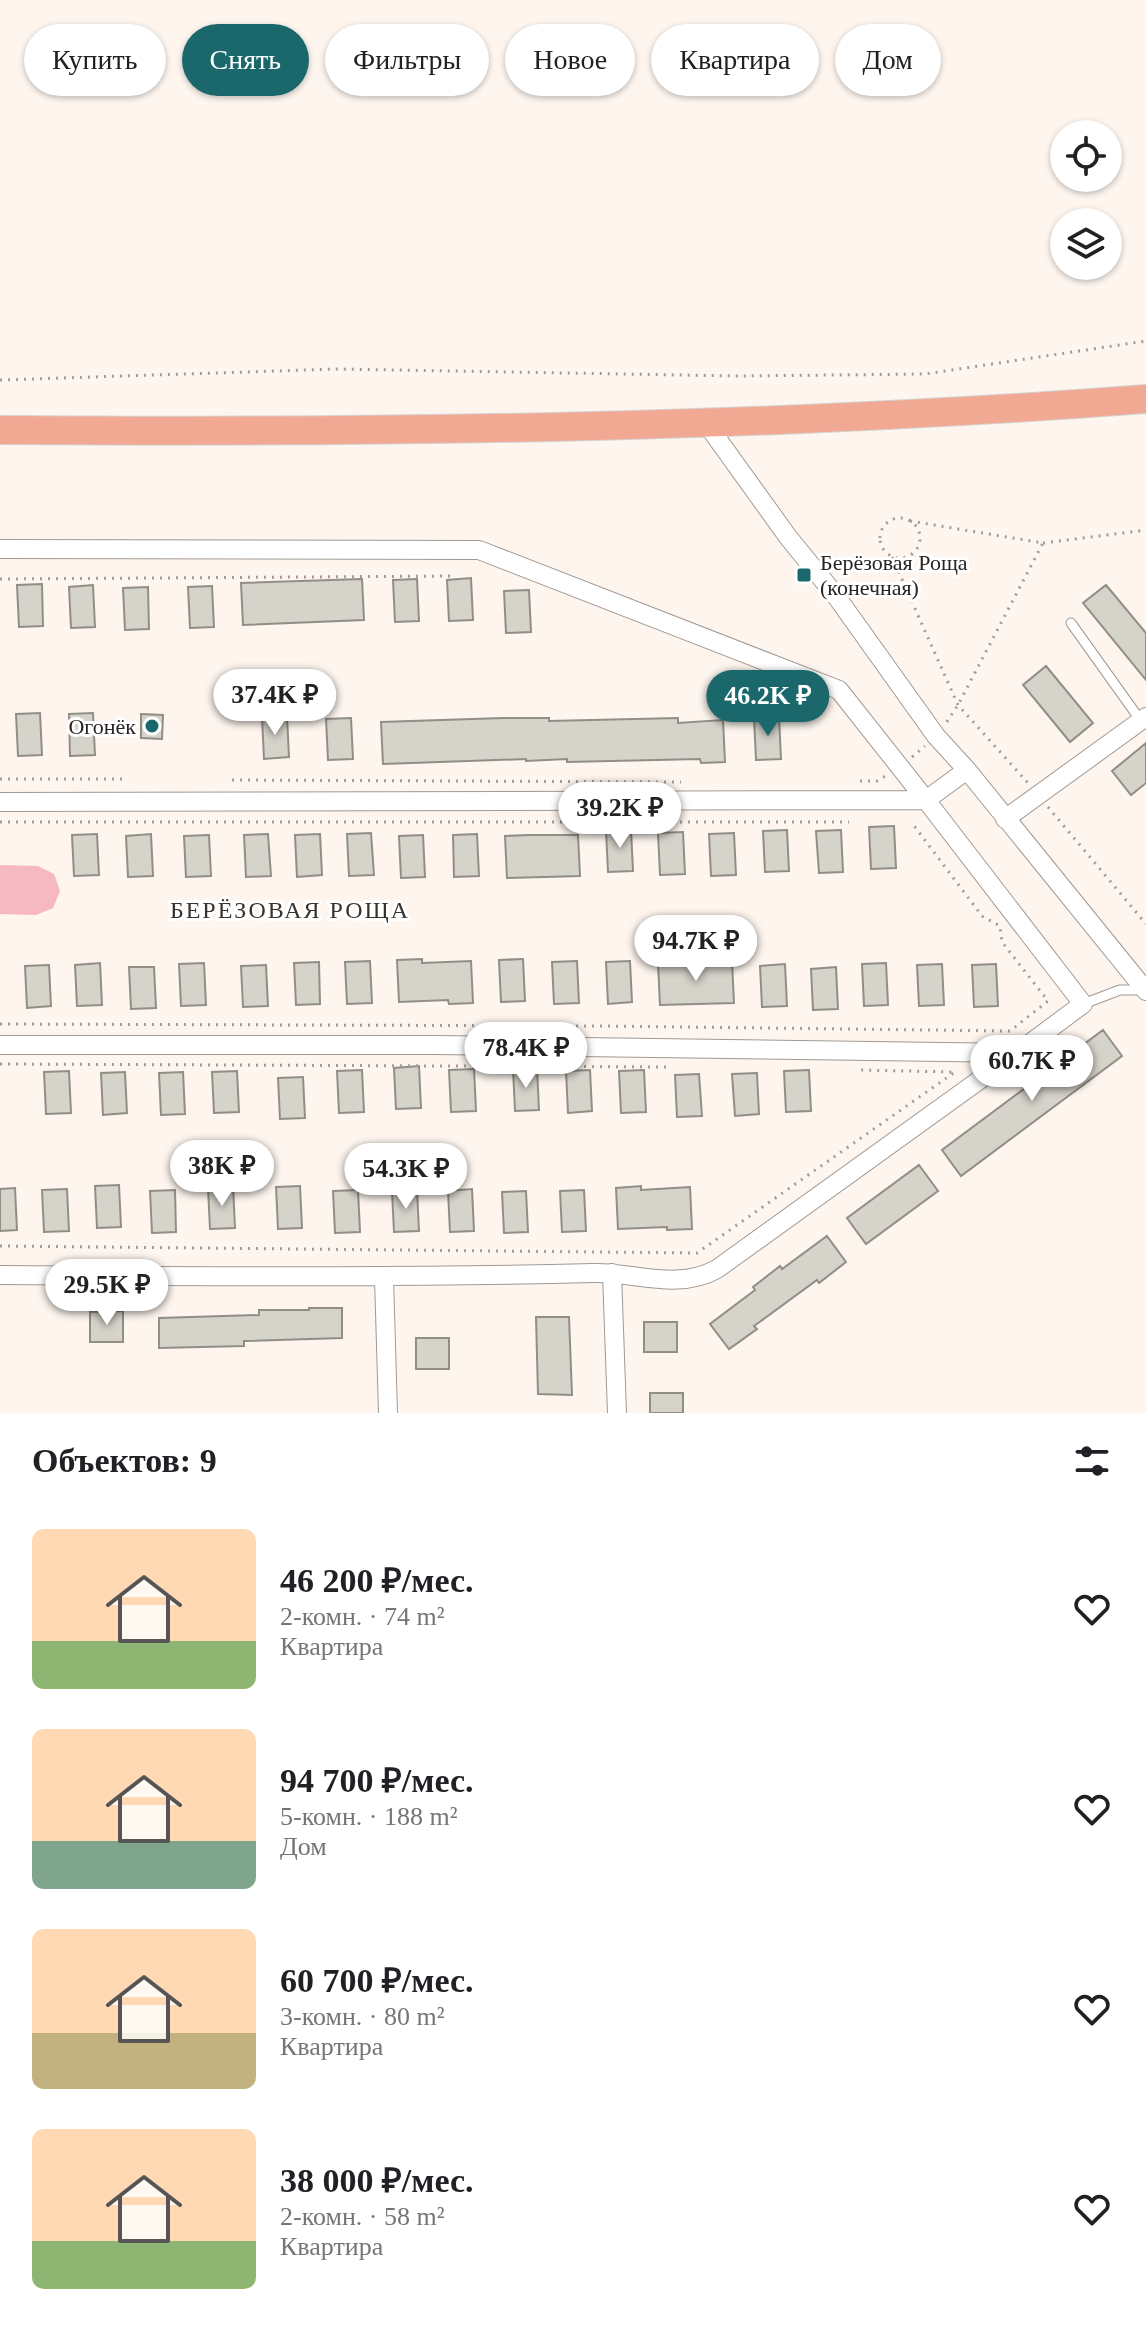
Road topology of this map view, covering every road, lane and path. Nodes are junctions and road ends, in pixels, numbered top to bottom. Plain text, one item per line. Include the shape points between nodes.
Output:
1 (1146, 341) edge
2 (0, 380) edge
3 (1146, 399) edge
4 (706, 423) junction
5 (0, 430) edge
6 (910, 521) junction
7 (1146, 530) edge
8 (1043, 543) junction
9 (0, 549) edge
10 (892, 557) junction
11 (454, 576) dead end
12 (0, 579) edge
13 (1071, 623) dead end
14 (958, 705) junction
15 (1144, 719) edge
16 (936, 736) junction
17 (900, 767) junction
18 (967, 770) junction
19 (0, 779) edge
20 (123, 779) dead end
21 (232, 780) dead end
22 (849, 781) dead end
23 (685, 782) dead end
24 (1039, 796) junction
25 (926, 800) junction
26 (0, 802) edge
27 (1005, 819) junction
28 (0, 822) edge
29 (849, 822) dead end
30 (912, 823) dead end
31 (1146, 924) edge
32 (1145, 991) edge
33 (1083, 1004) junction
34 (0, 1024) edge
35 (0, 1045) edge
36 (1017, 1053) junction
37 (0, 1064) edge
38 (682, 1067) dead end
39 (854, 1070) dead end
40 (0, 1246) edge
41 (612, 1273) junction
42 (0, 1275) edge
43 (384, 1278) junction
44 (388, 1413) edge
45 (617, 1413) edge

1 - 2 path via 925,374 338,369
3 - 4 main road via 964,413
4 - 5 main road
4 - 16 street
6 - 8 path
6 - 10 path via 919,531 919,544 905,558
6 - 10 path via 897,518 881,529 882,548
7 - 8 path
8 - 14 path
9 - 17 street via 479,550 839,690
10 - 14 path
11 - 12 path
13 - 15 lane
14 - 16 path
14 - 24 path
15 - 24 street
16 - 17 path
16 - 18 street
17 - 22 path via 877,781
17 - 25 street
18 - 25 street
18 - 27 street
19 - 20 path
21 - 23 path
24 - 27 street
24 - 31 path
25 - 26 street
25 - 33 street
27 - 32 street
28 - 29 path
30 - 34 path via 982,916 1000,926 1002,942 1048,1001 1010,1031
32 - 33 lane via 1120,990
33 - 36 street
35 - 36 street
36 - 41 street via 708,1274 673,1282
37 - 38 path
39 - 40 path via 955,1072 697,1253
41 - 43 street
41 - 45 street
42 - 43 street
43 - 44 street

